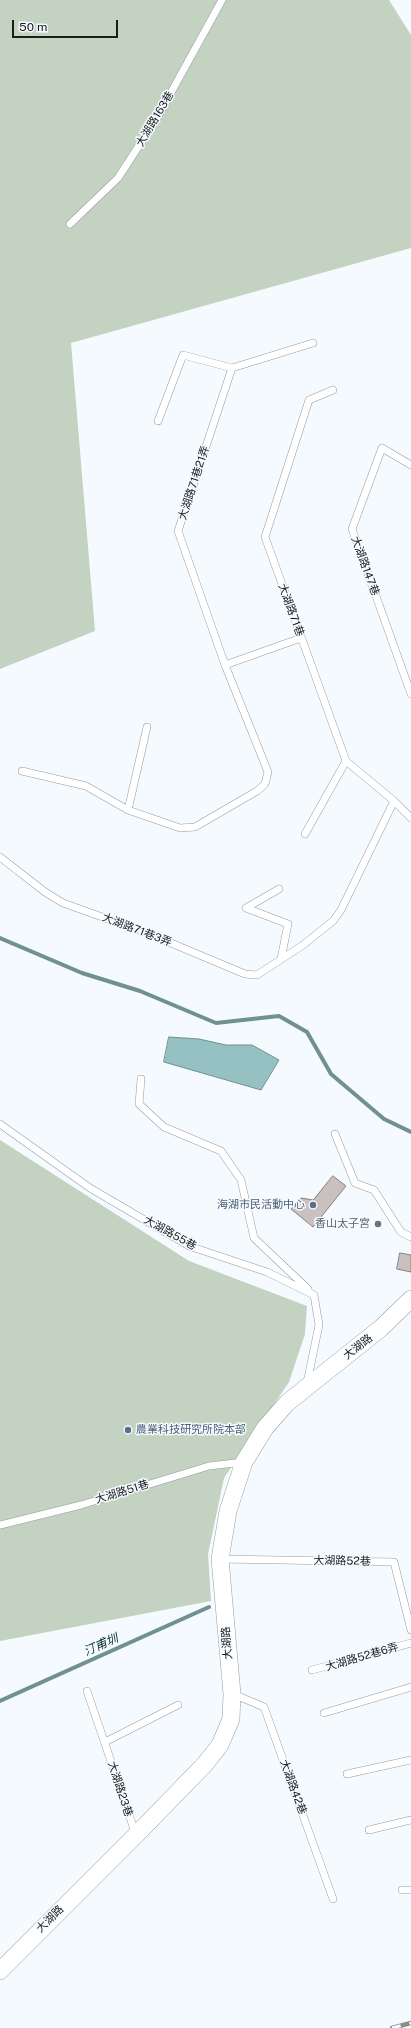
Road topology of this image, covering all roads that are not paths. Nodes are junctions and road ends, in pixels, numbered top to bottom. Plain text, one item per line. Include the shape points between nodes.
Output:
1 (222, 0) edge
2 (70, 224) dead end
3 (314, 343) dead end
4 (232, 368) junction
5 (333, 390) dead end
6 (158, 421) dead end
7 (411, 465) edge
8 (301, 638) junction
9 (225, 665) junction
10 (411, 694) edge
11 (147, 726) dead end
12 (346, 761) junction
13 (22, 771) dead end
14 (394, 801) junction
15 (128, 810) junction
16 (411, 818) edge
17 (305, 834) dead end
18 (0, 857) edge
19 (280, 889) dead end
20 (281, 959) junction
21 (141, 1079) dead end
22 (0, 1124) edge
23 (335, 1134) dead end
24 (411, 1237) edge
25 (314, 1295) junction
26 (411, 1299) edge
27 (307, 1387) junction
28 (244, 1462) junction
29 (0, 1525) edge
30 (220, 1559) junction
31 (411, 1630) edge
32 (411, 1643) edge
33 (312, 1670) dead end
34 (411, 1687) edge
35 (87, 1691) dead end
36 (232, 1694) junction
37 (178, 1705) dead end
38 (324, 1713) dead end
39 (105, 1742) junction
40 (411, 1760) edge
41 (347, 1774) dead end
42 (411, 1820) edge
43 (369, 1830) dead end
44 (136, 1835) junction
45 (402, 1890) dead end
46 (411, 1890) edge
47 (333, 1899) dead end
48 (0, 1971) edge

1 - 2 lane, 大湖路163巷 via 157,118 118,178
3 - 4 lane
4 - 6 lane via 182,355
4 - 9 lane, 大湖路71巷21弄 via 178,531
5 - 8 lane, 大湖路71巷 via 309,400 264,537
7 - 10 lane, 大湖路147巷 via 382,448 352,529
8 - 9 lane
8 - 12 lane, 大湖路71巷
9 - 15 lane, 大湖路71巷21弄 via 268,772 265,784 258,791 195,827 180,828
11 - 15 lane
12 - 14 lane
12 - 17 lane
13 - 15 lane, 大湖路71巷21弄 via 86,786
14 - 16 lane
14 - 20 lane, 大湖路71巷3弄 via 333,922
18 - 20 lane, 大湖路71巷3弄 via 63,903 147,933 245,974 257,975
19 - 20 lane via 246,908 288,924
21 - 25 lane via 139,1104 159,1123 221,1151 241,1180 254,1238
22 - 25 lane, 大湖路55巷 via 90,1188 189,1246 267,1272
23 - 24 lane via 355,1183 374,1190 401,1232
25 - 27 lane via 319,1325
26 - 27 street, 大湖路 via 381,1328
27 - 28 street, 大湖路 via 287,1402
28 - 29 lane, 大湖路51巷 via 209,1466 81,1505
28 - 30 street, 大湖路 via 228,1510
30 - 31 lane, 大湖路52巷 via 394,1562
30 - 36 street, 大湖路
32 - 33 lane, 大湖路52巷6弄
34 - 38 lane
35 - 39 lane, 大湖路23巷
36 - 44 street, 大湖路 via 231,1719 220,1744 205,1764
36 - 47 lane, 大湖路42巷 via 264,1707
37 - 39 lane
39 - 44 lane, 大湖路23巷
40 - 41 lane
42 - 43 lane
44 - 48 street, 大湖路
45 - 46 lane

